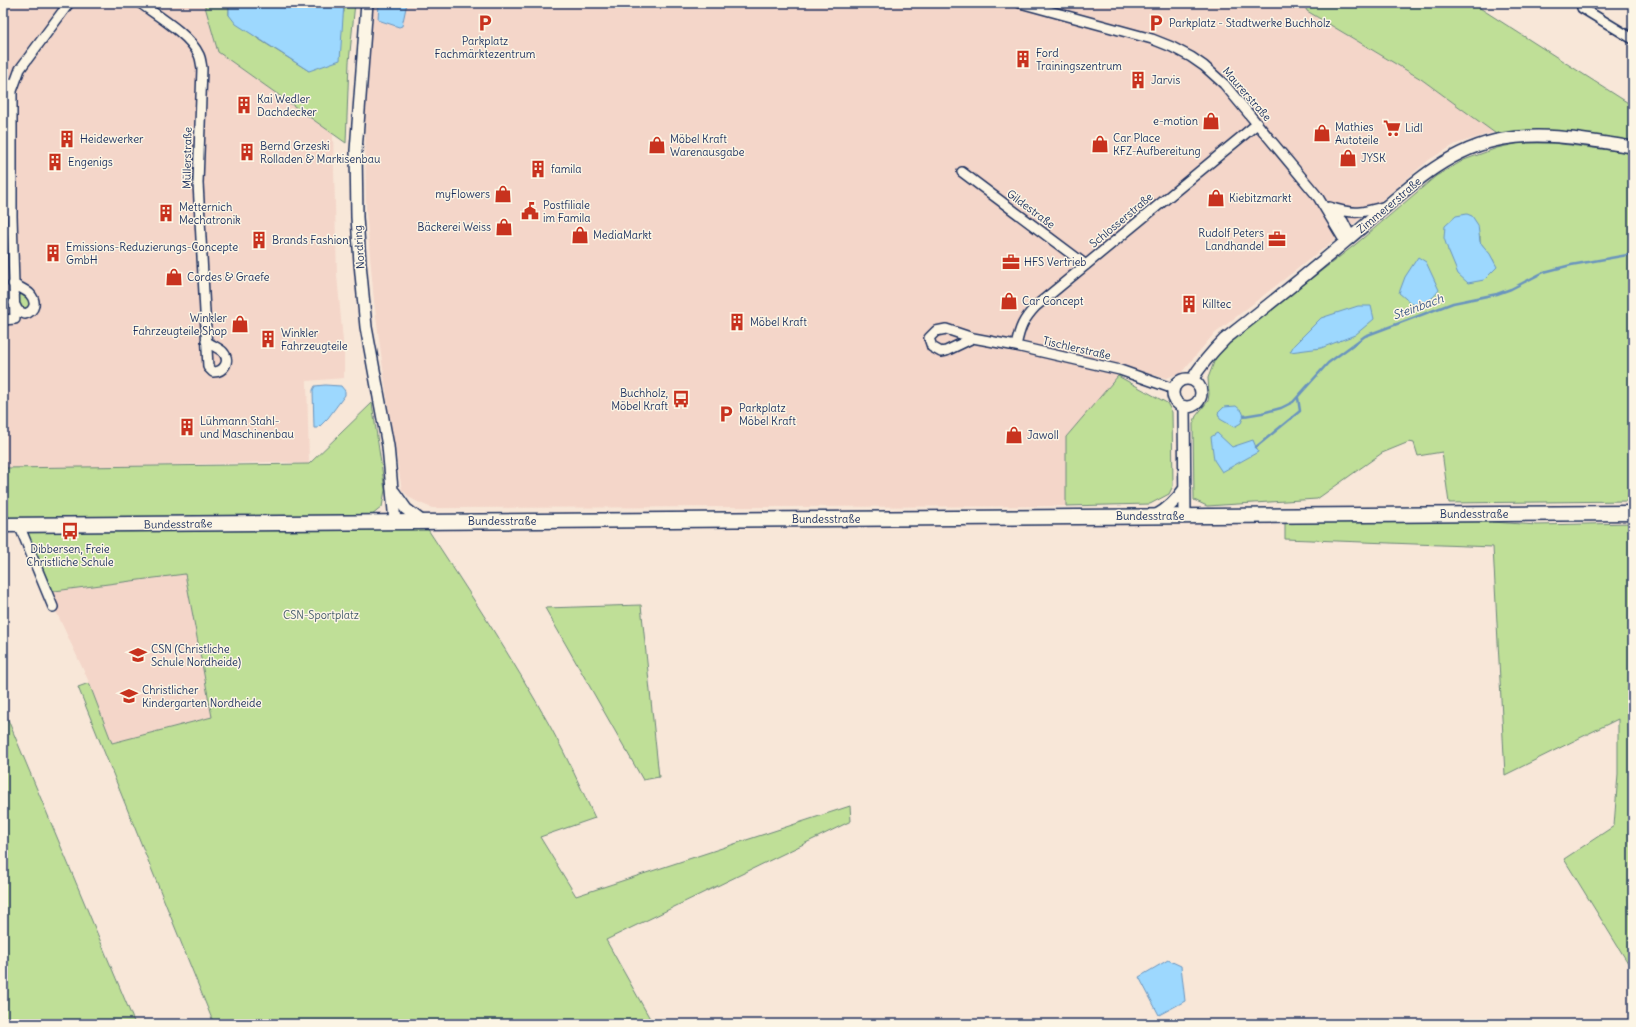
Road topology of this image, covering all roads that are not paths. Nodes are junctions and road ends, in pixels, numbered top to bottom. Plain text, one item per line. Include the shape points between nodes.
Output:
1 (69, 3) edge
2 (140, 3) edge
3 (367, 3) edge
4 (1020, 3) edge
5 (1582, 8) dead end
6 (1633, 39) edge
7 (3, 84) edge
8 (13, 84) junction
9 (1257, 124) junction
10 (1633, 146) edge
11 (962, 172) dead end
12 (1318, 197) junction
13 (1388, 205) junction
14 (1329, 207) junction
15 (1348, 240) junction
16 (1086, 265) junction
17 (13, 284) junction
18 (14, 303) junction
19 (3, 320) edge
20 (973, 338) dead end
21 (206, 341) dead end
22 (1016, 346) junction
23 (1192, 380) junction
24 (1174, 389) junction
25 (1184, 407) junction
26 (1185, 488) junction
27 (392, 490) junction
28 (1633, 513) edge
29 (1155, 516) junction
30 (1185, 516) junction
31 (390, 522) junction
32 (422, 522) junction
33 (3, 525) edge
34 (19, 525) junction
35 (53, 607) dead end

1 - 8 street via 20,69
2 - 21 street, Müllerstraße via 193,45 202,68 198,183
3 - 27 street, Nordring via 356,150 360,263 366,327 388,446
4 - 9 street, Maurerstraße via 1152,39 1172,47 1214,74
5 - 6 street
7 - 8 street
8 - 17 street
9 - 12 street, Maurerstraße
9 - 16 street, Schlosserstraße
10 - 13 street, Zimmererstraße via 1528,135 1486,143 1441,163
11 - 16 street, Gildestraße
12 - 14 street, Maurerstraße
12 - 15 street, Maurerstraße
13 - 14 street, Maurerstraße via 1356,213
13 - 15 street, Zimmererstraße
14 - 15 street, Maurerstraße via 1343,221
15 - 23 street, Zimmererstraße via 1215,349
16 - 22 street, Schlosserstraße via 1025,318 1019,330
17 - 18 street
17 - 18 street via 30,294 34,308 25,314 18,311
18 - 19 street via 15,319
20 - 22 street, Tischlerstraße
22 - 24 street, Tischlerstraße via 1120,370
23 - 24 street via 1181,380
23 - 25 street via 1200,387 1201,397 1195,405
24 - 25 street via 1175,400
25 - 26 street
26 - 29 street via 1179,498
26 - 30 street
27 - 31 street, Nordring
27 - 32 street via 406,508
28 - 30 main road, Bundesstraße
29 - 30 main road, Bundesstraße
29 - 32 main road, Bundesstraße
31 - 32 main road, Bundesstraße
31 - 34 main road, Bundesstraße
33 - 34 main road, Bundesstraße
34 - 35 street

